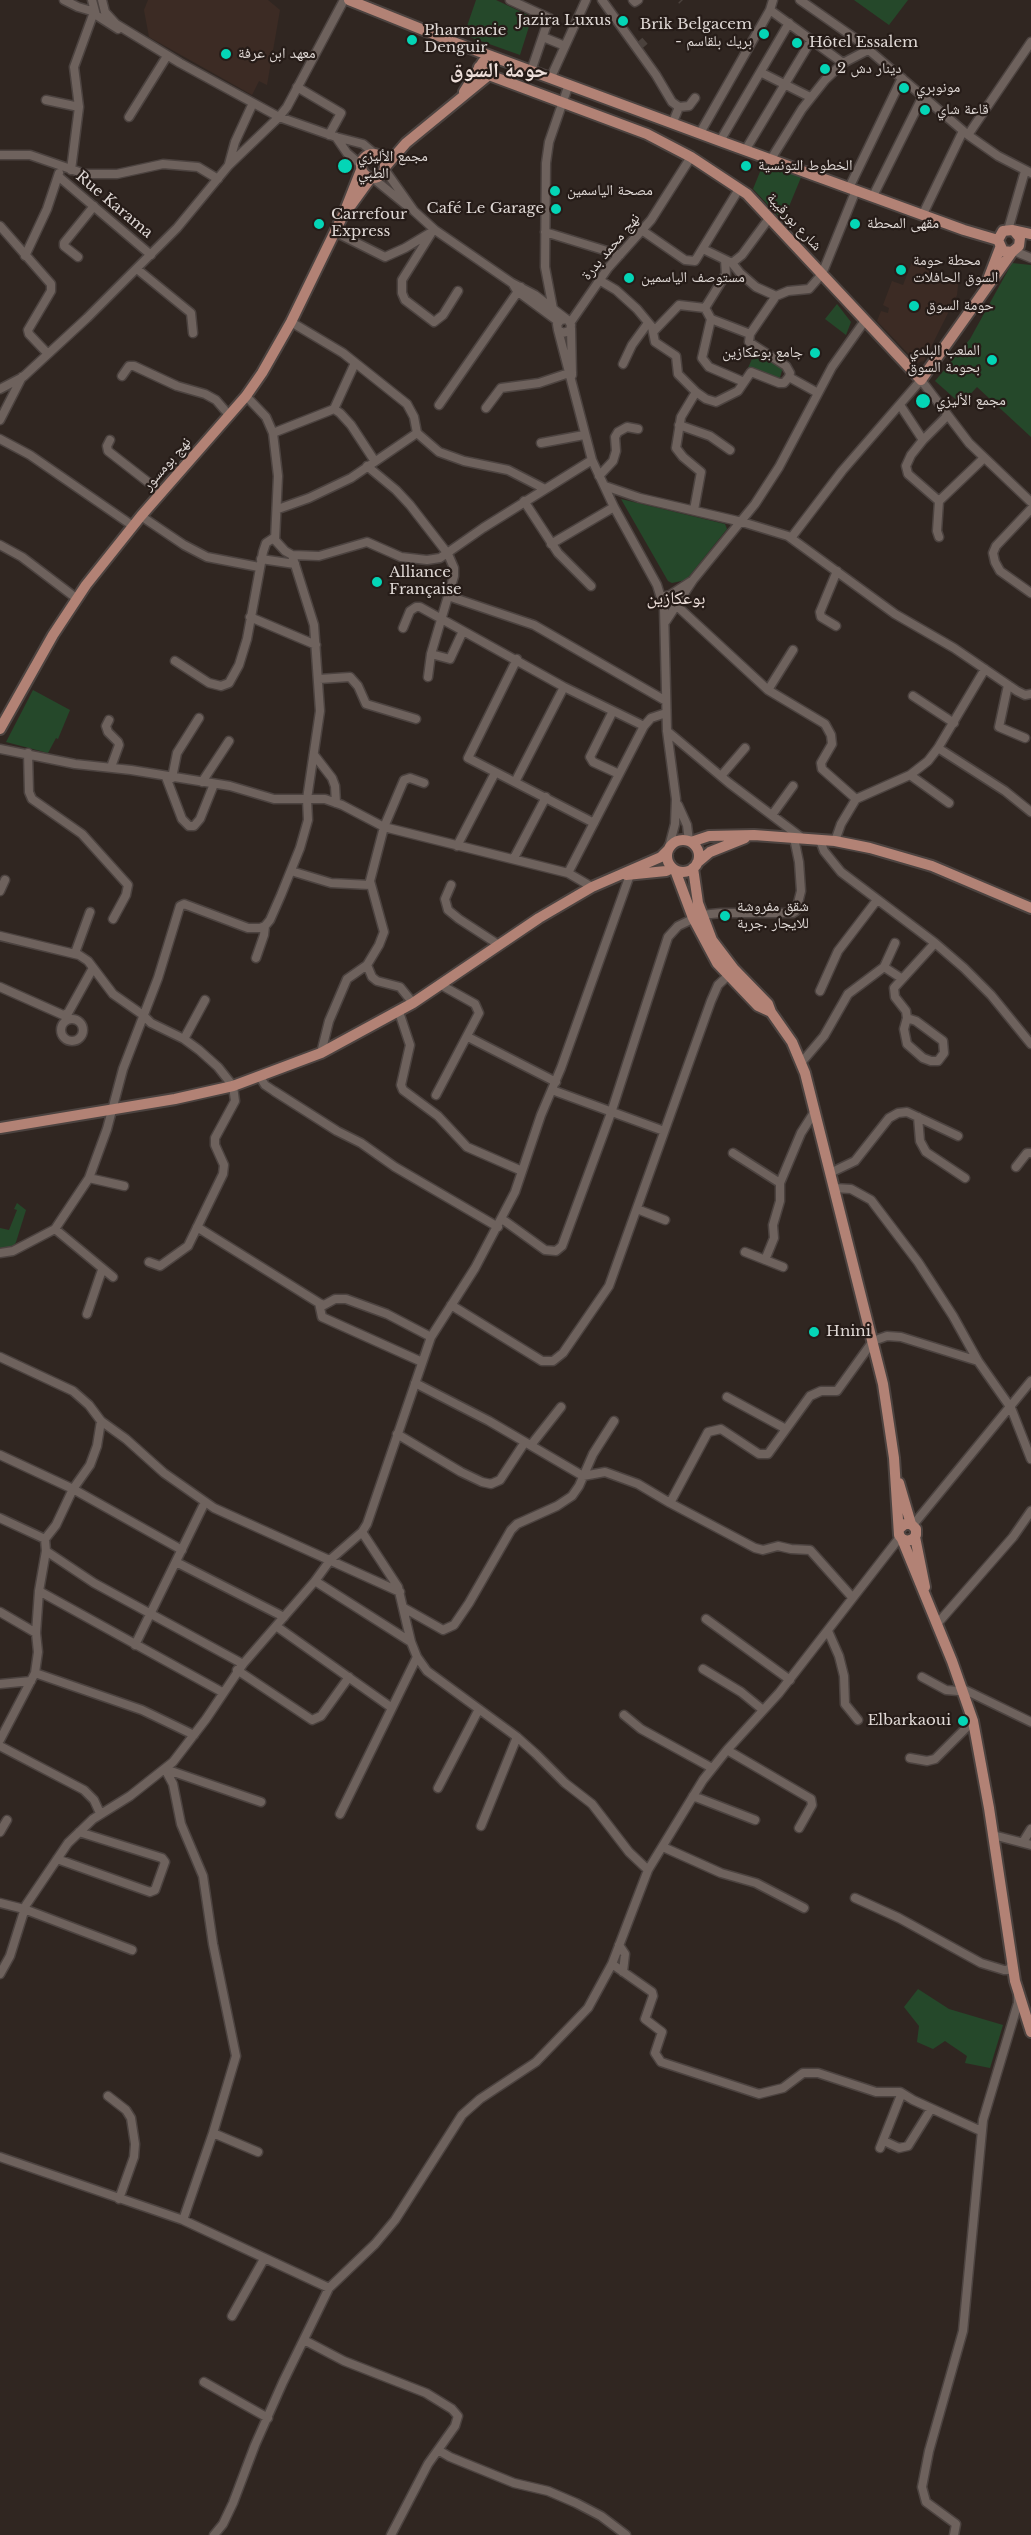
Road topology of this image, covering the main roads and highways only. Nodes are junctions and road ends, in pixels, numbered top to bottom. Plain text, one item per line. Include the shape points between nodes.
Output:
1 (349, 0) edge
2 (488, 54) junction
3 (479, 67) junction
4 (489, 75) junction
5 (458, 101) junction
6 (406, 143) junction
7 (376, 154) junction
8 (360, 167) junction
9 (385, 168) junction
10 (372, 179) junction
11 (344, 213) junction
12 (1012, 231) junction
13 (1031, 234) edge
14 (999, 244) junction
15 (1031, 246) edge
16 (1014, 251) junction
17 (984, 288) junction
18 (0, 729) edge
19 (754, 836) junction
20 (690, 841) junction
21 (669, 848) junction
22 (695, 866) junction
23 (673, 869) junction
24 (631, 872) junction
25 (1031, 908) edge
26 (697, 917) junction
27 (0, 1128) edge
28 (895, 1475) junction
29 (912, 1524) junction
30 (900, 1535) junction
31 (915, 1537) junction
32 (924, 1590) junction
33 (1031, 2032) edge

1 - 2 main road
2 - 3 main road, نهج بومسور
2 - 14 main road
3 - 4 main road, شارع بورقيبة
3 - 5 main road, نهج بومسور
4 - 5 main road, نهج بومسور
4 - 17 main road, شارع بورقيبة via 647,134 740,189 921,380
5 - 6 main road, نهج بومسور
6 - 7 main road, نهج بومسور
6 - 9 main road, نهج بومسور
7 - 8 main road, نهج بومسور via 366,156
7 - 9 main road
8 - 10 main road
8 - 11 main road, نهج بومسور
9 - 10 main road, نهج بومسور via 378,178
10 - 11 main road, نهج بومسور
11 - 18 main road, نهج بومسور via 262,373 76,598
12 - 13 main road
12 - 14 main road via 999,235
12 - 16 main road via 1020,242
14 - 16 main road via 1003,251
14 - 17 main road
15 - 16 main road
16 - 17 main road
19 - 20 main road via 709,836
19 - 22 main road via 710,852
19 - 25 main road via 870,848 932,866
20 - 21 main road via 678,840
20 - 22 main road via 698,849
21 - 23 main road via 667,859
21 - 24 main road via 661,857
22 - 23 main road via 687,872
22 - 26 main road
23 - 24 main road
23 - 26 main road
24 - 27 main road via 592,887 399,1012 321,1053 233,1086 112,1111
26 - 28 main road via 710,952 759,1006 771,1012 801,1063 873,1341 887,1405
28 - 29 main road
28 - 30 main road
29 - 30 main road via 905,1524
29 - 31 main road
30 - 31 main road via 910,1541
30 - 32 main road
31 - 32 main road
32 - 33 main road via 972,1721 1012,1965

